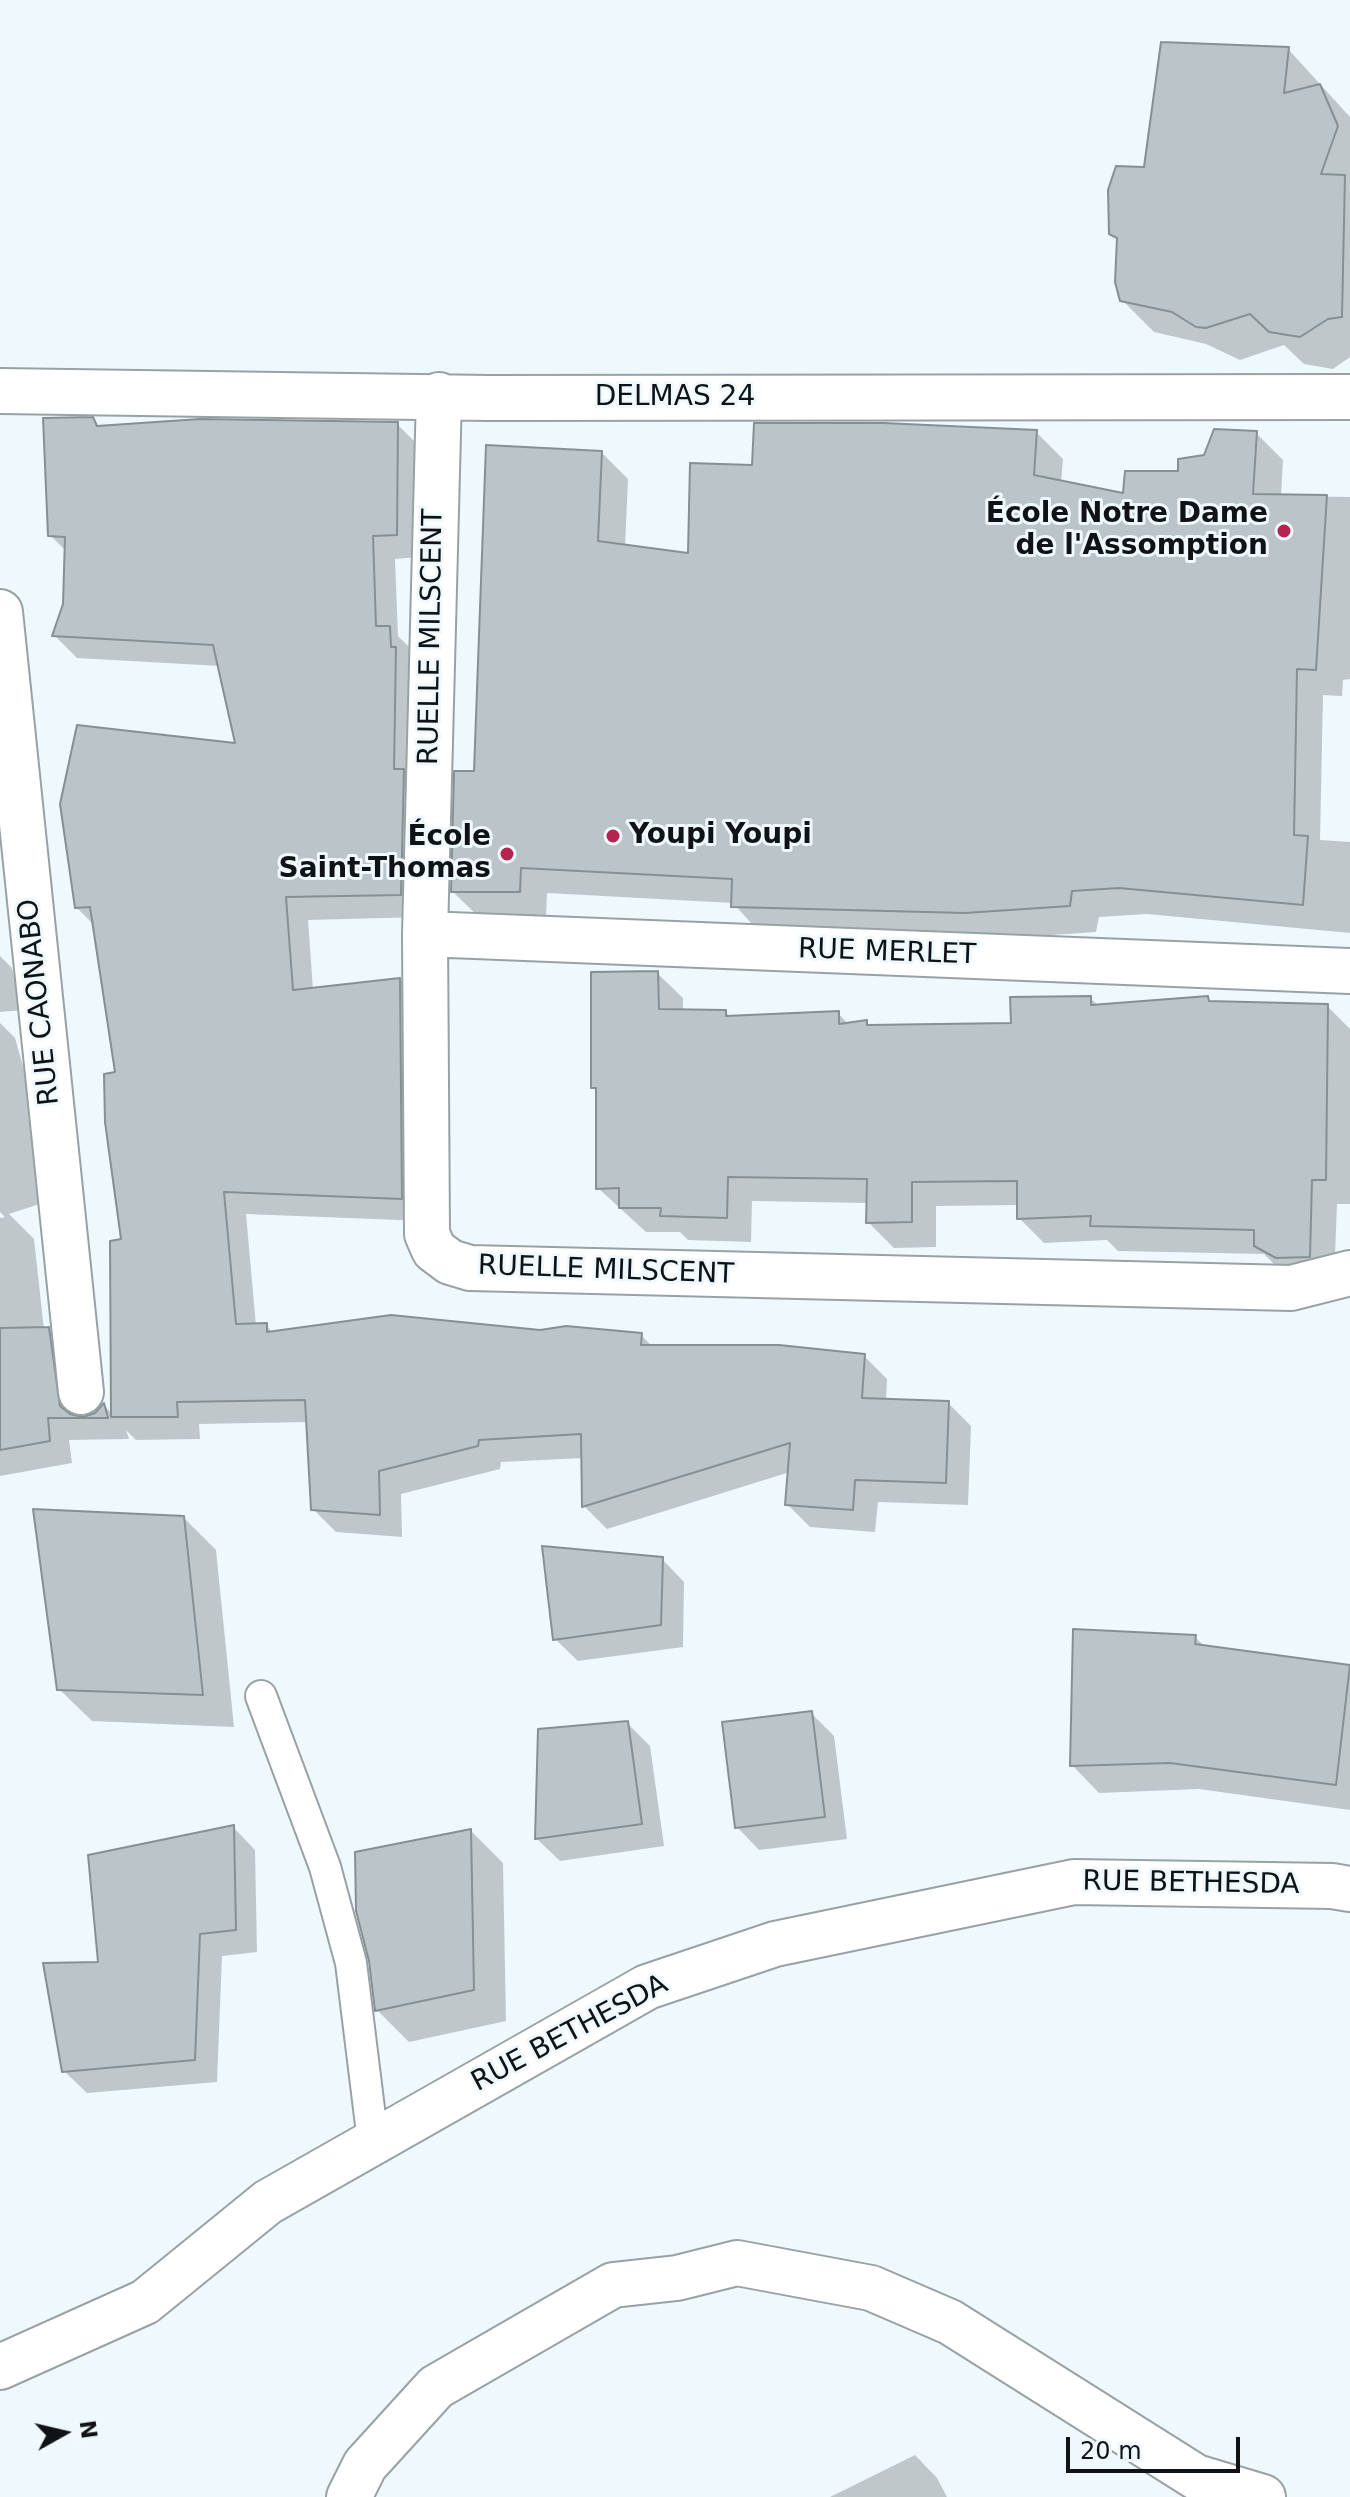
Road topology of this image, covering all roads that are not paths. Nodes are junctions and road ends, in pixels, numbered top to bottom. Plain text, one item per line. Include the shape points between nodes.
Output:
1 (0, 391) edge
2 (439, 395) junction
3 (1350, 397) edge
4 (0, 612) edge
5 (425, 934) junction
6 (1350, 971) edge
7 (1350, 1260) edge
8 (1350, 1274) edge
9 (81, 1392) dead end
10 (261, 1696) dead end
11 (1350, 1889) edge
12 (373, 2141) junction
13 (0, 2367) edge
14 (349, 2497) edge
15 (1263, 2497) edge

1 - 2 street, DELMAS 24
2 - 3 street, DELMAS 24
2 - 5 street, RUELLE MILSCENT
4 - 9 street, RUE CAONABO
5 - 6 street, RUE MERLET
5 - 8 street, RUELLE MILSCENT via 427,1234 434,1250 450,1262 470,1268 1291,1288
7 - 8 street
10 - 12 lane via 325,1867 351,1963
11 - 12 street, RUE BETHESDA via 1074,1882 775,1944 647,1987
12 - 13 street, RUE BETHESDA via 268,2202 145,2302
14 - 15 street via 365,2465 436,2387 613,2285 677,2278 737,2263 871,2288 950,2322 1196,2477

